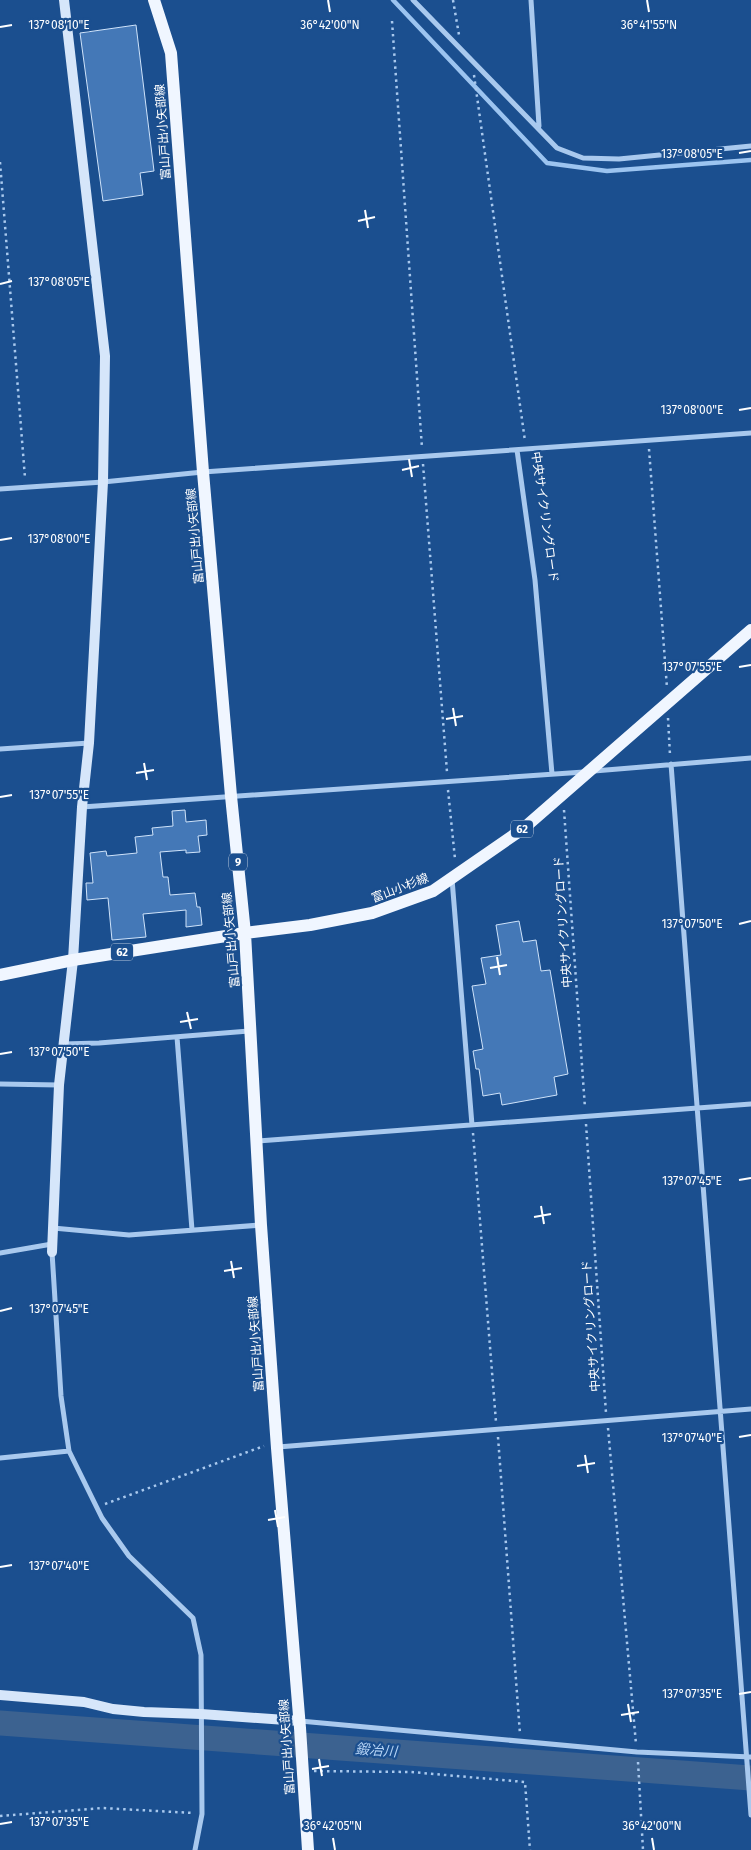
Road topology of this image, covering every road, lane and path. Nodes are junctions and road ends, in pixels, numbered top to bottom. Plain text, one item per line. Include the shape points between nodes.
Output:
1 (64, 0) edge
2 (154, 0) edge
3 (413, 0) edge
4 (453, 0) edge
5 (531, 0) edge
6 (466, 53) junction
7 (539, 127) junction
8 (751, 146) edge
9 (0, 162) edge
10 (751, 433) edge
11 (649, 440) junction
12 (526, 449) junction
13 (517, 450) junction
14 (203, 472) junction
15 (103, 482) junction
16 (26, 487) junction
17 (0, 489) edge
18 (751, 630) edge
19 (668, 703) junction
20 (89, 742) junction
21 (0, 749) edge
22 (751, 758) edge
23 (671, 764) junction
24 (589, 771) junction
25 (552, 774) junction
26 (562, 794) junction
27 (231, 796) junction
28 (82, 807) junction
29 (452, 879) junction
30 (245, 933) junction
31 (73, 960) junction
32 (0, 975) edge
33 (251, 1031) junction
34 (177, 1037) junction
35 (63, 1044) junction
36 (0, 1084) edge
37 (59, 1085) junction
38 (751, 1104) edge
39 (698, 1108) junction
40 (585, 1116) junction
41 (472, 1124) junction
42 (255, 1141) junction
43 (261, 1225) junction
44 (52, 1228) junction
45 (192, 1230) junction
46 (52, 1248) junction
47 (0, 1253) edge
48 (751, 1408) edge
49 (721, 1411) junction
50 (607, 1421) junction
51 (277, 1444) junction
52 (69, 1450) junction
53 (0, 1458) edge
54 (97, 1507) junction
55 (0, 1694) edge
56 (201, 1718) junction
57 (300, 1724) junction
58 (637, 1752) junction
59 (749, 1757) edge
60 (303, 1768) junction
61 (202, 1814) junction
62 (751, 1815) edge
63 (0, 1816) edge
64 (195, 1850) edge
65 (308, 1850) edge
66 (530, 1850) edge
67 (643, 1850) edge

1 - 15 street via 105,356
2 - 14 main road, 富山戸出小矢部線 / 9 via 171,53
3 - 6 street
4 - 6 path, 中央サイクリングロード
5 - 7 street
6 - 7 street
6 - 12 path, 中央サイクリングロード via 474,71
7 - 8 street via 557,148 584,158 619,159
9 - 16 path
10 - 11 street
11 - 12 street
11 - 19 path
12 - 13 street
13 - 14 street
13 - 25 street via 535,580
14 - 15 street
14 - 27 main road, 富山戸出小矢部線 / 9
15 - 16 street
15 - 20 street
16 - 17 street
18 - 19 main road, 富山小杉線 / 62
19 - 23 path
19 - 24 main road, 富山小杉線 / 62
20 - 21 street
20 - 28 street
22 - 23 street
23 - 24 street
23 - 39 street
24 - 25 street
24 - 26 main road, 富山小杉線 / 62
25 - 27 street
26 - 29 main road, 富山小杉線 / 62 via 524,828
26 - 40 path, 中央サイクリングロード
27 - 28 street
27 - 30 main road, 富山戸出小矢部線 / 9
28 - 31 street
29 - 30 main road, 富山小杉線 / 62 via 433,891 372,913
29 - 41 street
30 - 31 main road, 富山小杉線 / 62
30 - 33 main road, 富山戸出小矢部線 / 9
31 - 32 main road, 富山小杉線 / 62
31 - 35 street
33 - 34 street
33 - 42 main road, 富山戸出小矢部線 / 9
34 - 35 street
34 - 45 street
35 - 37 street
36 - 37 street
37 - 44 street
38 - 39 street
39 - 40 street
39 - 49 street
40 - 41 street
40 - 50 path, 中央サイクリングロード
41 - 42 street
42 - 43 main road, 富山戸出小矢部線 / 9
43 - 45 street
43 - 51 main road, 富山戸出小矢部線 / 9
44 - 45 street via 129,1236
44 - 46 street
46 - 47 street
46 - 52 street via 60,1386
48 - 49 street
49 - 50 street
49 - 59 street
50 - 51 street
50 - 58 path, 中央サイクリングロード
51 - 54 path
51 - 57 main road, 富山戸出小矢部線 / 9
52 - 53 street
52 - 54 street
54 - 56 street via 129,1556 193,1618 201,1655
55 - 56 street
56 - 57 street
56 - 61 street
57 - 58 street
57 - 60 main road, 富山戸出小矢部線 / 9
58 - 59 street
58 - 67 path, 中央サイクリングロード
59 - 62 street
60 - 65 main road, 富山戸出小矢部線 / 9
60 - 66 path via 411,1772 525,1782
61 - 63 path via 102,1808
61 - 64 street

